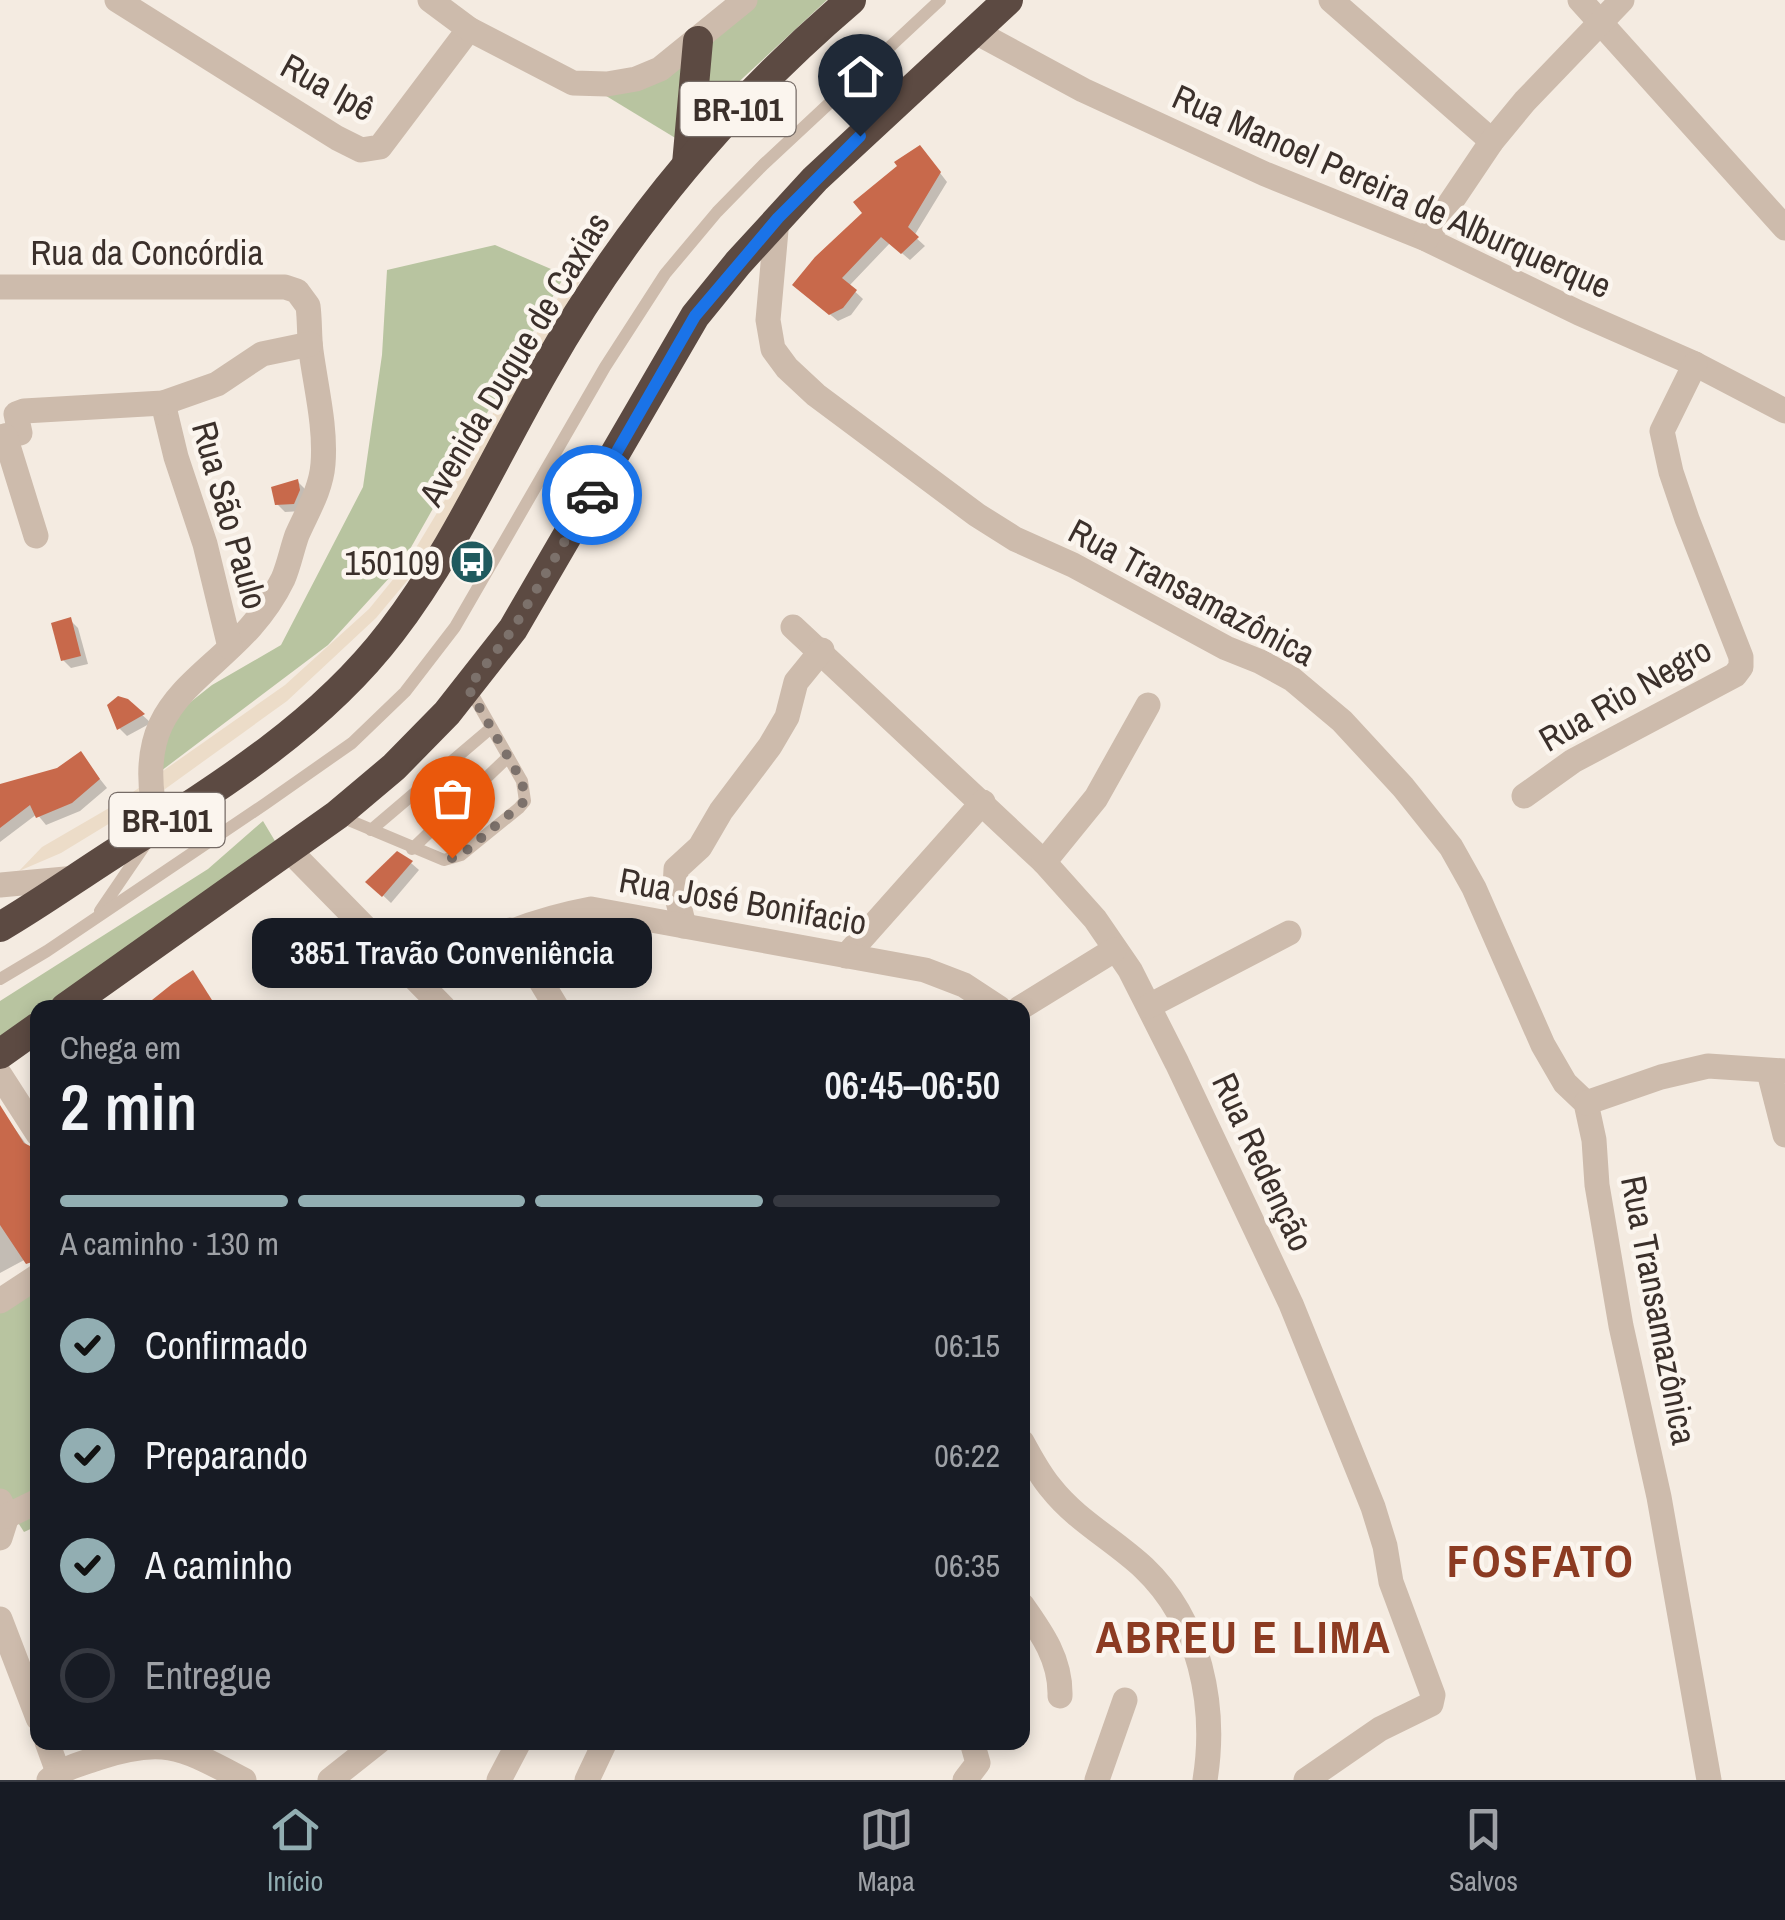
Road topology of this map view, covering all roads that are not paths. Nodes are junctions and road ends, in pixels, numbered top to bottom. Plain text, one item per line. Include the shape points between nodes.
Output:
1 (117, 0) edge
2 (430, 0) edge
3 (850, 0) edge
4 (940, 0) edge
5 (1008, 0) edge
6 (1331, 0) edge
7 (1580, 0) edge
8 (1622, 0) edge
9 (728, 5) edge
10 (1600, 21) junction
11 (469, 29) junction
12 (974, 30) junction
13 (698, 41) junction
14 (1492, 141) junction
15 (687, 164) junction
16 (778, 218) junction
17 (1785, 228) edge
18 (1426, 239) junction
19 (0, 287) edge
20 (310, 344) junction
21 (1695, 364) junction
22 (163, 403) junction
23 (1785, 410) edge
24 (3, 437) edge
25 (36, 536) dead end
26 (793, 627) dead end
27 (230, 647) junction
28 (822, 650) junction
29 (468, 688) junction
30 (1148, 705) dead end
31 (491, 728) junction
32 (508, 758) junction
33 (1524, 796) dead end
34 (983, 802) junction
35 (337, 816) junction
36 (158, 826) junction
37 (371, 830) junction
38 (288, 849) junction
39 (412, 849) junction
40 (1044, 862) junction
41 (76, 878) junction
42 (0, 885) edge
43 (95, 919) junction
44 (684, 926) junction
45 (0, 927) edge
46 (510, 930) junction
47 (1288, 933) dead end
48 (1114, 950) junction
49 (846, 956) junction
50 (0, 979) edge
51 (420, 980) junction
52 (76, 1000) edge
53 (437, 1000) edge
54 (553, 1000) edge
55 (987, 1000) edge
56 (1030, 1002) edge
57 (1149, 1006) junction
58 (30, 1033) edge
59 (0, 1054) edge
60 (1777, 1072) edge
61 (0, 1074) edge
62 (1586, 1103) junction
63 (30, 1121) edge
64 (1785, 1135) edge
65 (30, 1281) edge
66 (0, 1301) edge
67 (1030, 1455) edge
68 (30, 1504) edge
69 (2, 1518) edge
70 (1030, 1617) edge
71 (0, 1619) edge
72 (1060, 1696) dead end
73 (30, 1697) edge
74 (1125, 1700) dead end
75 (49, 1750) edge
76 (128, 1750) edge
77 (195, 1750) edge
78 (368, 1750) edge
79 (515, 1750) edge
80 (601, 1750) edge
81 (974, 1750) edge
82 (54, 1776) edge
83 (244, 1780) edge
84 (330, 1780) edge
85 (499, 1780) edge
86 (587, 1780) edge
87 (965, 1780) edge
88 (1097, 1780) edge
89 (1205, 1780) edge
90 (1306, 1780) edge
91 (1709, 1780) edge

1 - 11 street, Rua Ipê via 368,151 380,147
2 - 11 street
3 - 15 highway, Avenida Duque de Caxias / BR-101
4 - 43 lane via 764,164 665,274 604,367 455,628 405,692 352,742
5 - 12 highway, BR-101
6 - 14 street
7 - 10 street
8 - 10 street
9 - 13 street
10 - 14 street
10 - 17 street
11 - 13 street via 573,83 636,79
12 - 16 highway, BR-101
12 - 18 street, Rua Manoel Pereira de Alburquerque via 1083,90 1264,174
13 - 15 highway
14 - 18 street
15 - 36 highway, Avenida Duque de Caxias / BR-101 via 636,228 545,368 391,632 288,736
16 - 29 highway, BR-101 via 695,316 513,629
16 - 62 street, Rua Transamazônica via 768,320 773,348 787,368 977,516 1292,679 1342,721 1451,847 1543,1045 1565,1084
18 - 21 street, Rua Manoel Pereira de Alburquerque
19 - 20 street, Rua da Concórdia via 286,287 308,306
20 - 22 street via 262,354 217,384
20 - 27 street, Rua da Concórdia via 323,442 318,491 283,578
21 - 23 street, Rua Manoel Pereira de Alburquerque
21 - 33 street, Rua Rio Negro via 1662,432 1741,667 1573,761
22 - 24 street via 24,410 16,414 20,433
22 - 27 street, Rua São Paulo
24 - 25 street
26 - 28 street, Rua Redenção
27 - 36 street, Rua da Concórdia via 171,704 157,728 148,770
28 - 34 street, Rua Redenção
28 - 44 street via 796,682 770,746 700,846 676,869
29 - 31 lane
29 - 35 highway, BR-101
30 - 40 street via 1096,798
31 - 32 lane
31 - 37 lane
32 - 39 lane
32 - 39 lane via 525,794 518,808 461,855 444,860
34 - 40 street, Rua Redenção
34 - 49 street
35 - 37 lane
35 - 38 highway, BR-101
36 - 41 highway, Avenida Duque de Caxias / BR-101
36 - 43 lane
37 - 39 lane
38 - 51 street
38 - 52 highway, BR-101
40 - 48 street, Rua Redenção
41 - 42 street
41 - 45 highway, Avenida Duque de Caxias / BR-101
43 - 50 lane
44 - 46 street, Rua José Bonifacio via 591,909
44 - 49 street, Rua José Bonifacio
46 - 51 street, Rua José Bonifacio
46 - 54 street
47 - 57 street
48 - 56 street
48 - 57 street, Rua Redenção
49 - 55 street, Rua José Bonifacio via 925,970
51 - 53 street
57 - 90 street, Rua Redenção via 1291,1304 1373,1506 1391,1582 1434,1695 1431,1704 1380,1729
58 - 59 highway
60 - 62 street via 1708,1066
60 - 64 street
61 - 63 street
62 - 91 street, Rua Transamazônica via 1621,1326
65 - 66 street
67 - 89 street via 1052,1490 1144,1568 1182,1617 1211,1714
68 - 69 street
70 - 72 street via 1050,1648
71 - 73 street
74 - 88 street
75 - 82 street
76 - 82 street
77 - 83 street
78 - 84 street
79 - 85 street
80 - 86 street
81 - 87 street via 978,1763

